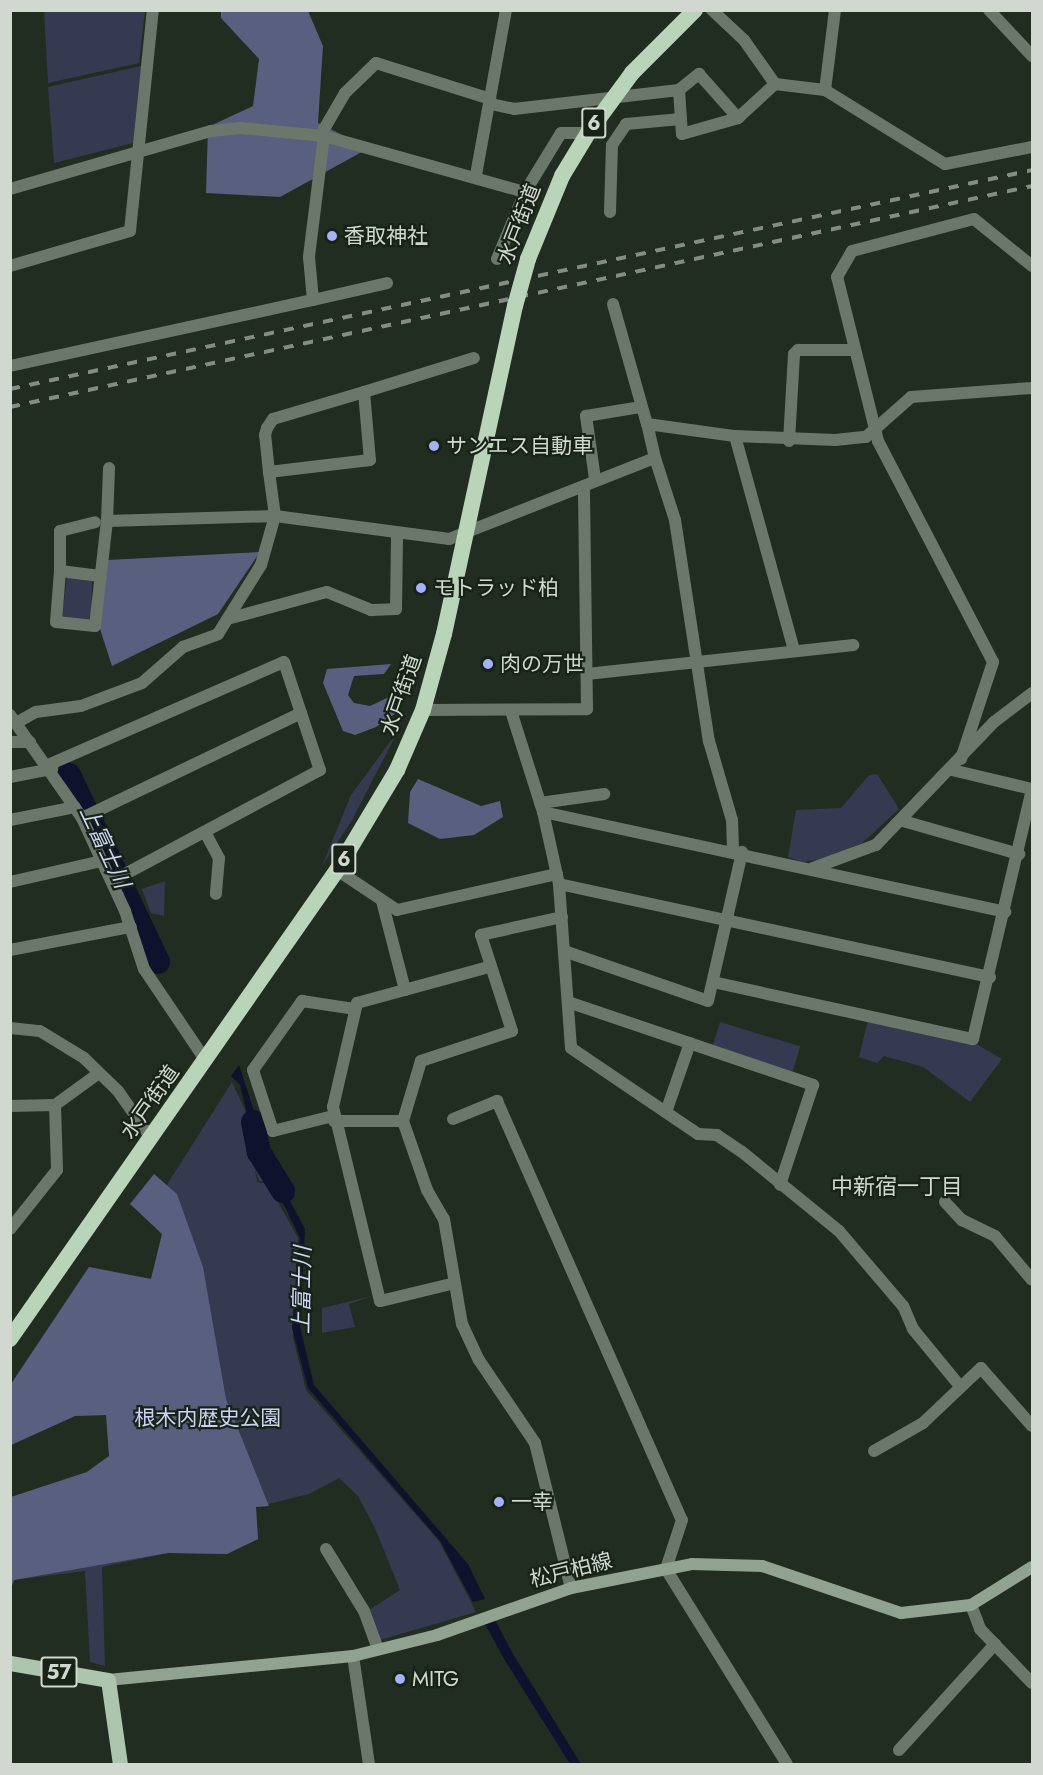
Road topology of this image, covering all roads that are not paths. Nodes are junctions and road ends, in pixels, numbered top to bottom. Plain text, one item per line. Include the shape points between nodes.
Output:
1 (153, 10) edge
2 (506, 10) edge
3 (695, 10) edge
4 (712, 10) edge
5 (835, 10) edge
6 (989, 10) edge
7 (1032, 56) edge
8 (775, 84) junction
9 (679, 90) junction
10 (825, 90) junction
11 (613, 97) junction
12 (490, 102) junction
13 (681, 118) junction
14 (738, 118) junction
15 (588, 133) junction
16 (322, 136) junction
17 (1032, 147) edge
18 (139, 152) junction
19 (476, 175) junction
20 (10, 189) edge
21 (525, 192) junction
22 (610, 212) dead end
23 (497, 259) dead end
24 (10, 266) edge
25 (1032, 266) edge
26 (387, 283) dead end
27 (313, 300) junction
28 (613, 304) dead end
29 (852, 350) junction
30 (474, 358) dead end
31 (10, 366) edge
32 (1032, 388) edge
33 (364, 392) junction
34 (641, 407) junction
35 (647, 423) junction
36 (874, 428) junction
37 (735, 436) junction
38 (789, 441) junction
39 (656, 458) junction
40 (109, 468) dead end
41 (269, 472) junction
42 (590, 482) junction
43 (275, 516) junction
44 (101, 521) junction
45 (466, 531) junction
46 (397, 533) junction
47 (60, 572) junction
48 (100, 576) junction
49 (231, 618) junction
50 (853, 645) dead end
51 (794, 650) junction
52 (696, 658) junction
53 (587, 674) junction
54 (1032, 693) edge
55 (423, 710) junction
56 (511, 711) junction
57 (301, 713) junction
58 (13, 719) edge
59 (10, 742) edge
60 (30, 742) junction
61 (962, 759) junction
62 (50, 767) junction
63 (952, 770) junction
64 (10, 777) edge
65 (1032, 789) edge
66 (604, 794) dead end
67 (542, 807) junction
68 (78, 813) junction
69 (10, 820) edge
70 (903, 821) junction
71 (205, 832) junction
72 (738, 851) junction
73 (1018, 854) junction
74 (102, 861) junction
75 (809, 869) junction
76 (337, 870) junction
77 (558, 879) junction
78 (112, 881) junction
79 (10, 882) edge
80 (216, 894) dead end
81 (382, 902) junction
82 (1005, 912) junction
83 (562, 917) junction
84 (729, 920) junction
85 (131, 927) junction
86 (10, 951) edge
87 (564, 951) junction
88 (489, 967) junction
89 (990, 977) junction
90 (713, 982) junction
91 (405, 990) junction
92 (568, 1002) junction
93 (355, 1009) junction
94 (10, 1028) edge
95 (690, 1043) junction
96 (206, 1061) junction
97 (99, 1073) junction
98 (55, 1105) junction
99 (10, 1106) edge
100 (666, 1112) junction
101 (333, 1118) junction
102 (453, 1119) dead end
103 (402, 1121) junction
104 (151, 1138) junction
105 (780, 1185) junction
106 (945, 1202) dead end
107 (10, 1229) edge
108 (1032, 1280) edge
109 (452, 1284) junction
110 (10, 1339) edge
111 (959, 1385) junction
112 (1032, 1426) edge
113 (874, 1451) dead end
114 (326, 1549) dead end
115 (1032, 1567) edge
116 (666, 1569) junction
117 (571, 1588) junction
118 (971, 1605) junction
119 (995, 1644) junction
120 (378, 1649) junction
121 (352, 1656) junction
122 (10, 1663) edge
123 (108, 1680) junction
124 (1032, 1683) edge
125 (899, 1750) dead end
126 (120, 1764) edge
127 (369, 1764) edge
128 (787, 1764) edge

1 - 18 street
2 - 12 street
3 - 11 highway, 水戸街道 / 6
4 - 8 street via 744,40
5 - 10 street
6 - 7 street
8 - 10 street
8 - 14 street
9 - 11 street
9 - 13 street
9 - 14 street via 699,74
10 - 17 street via 945,164
11 - 12 street via 514,109
11 - 15 highway, 水戸街道 / 6
12 - 16 street via 376,63 345,93
12 - 19 street
13 - 14 street via 682,134
13 - 22 street via 626,124 612,145
15 - 21 street via 561,133
15 - 45 highway, 水戸街道 / 6, bridge via 562,176 528,259
16 - 18 street via 240,128
16 - 19 street
16 - 27 street via 309,257
18 - 20 street
18 - 24 street via 130,231
19 - 21 street
21 - 23 street
25 - 29 street via 974,219 852,251 837,277
26 - 27 street
27 - 31 street
28 - 34 street
29 - 36 street
29 - 38 street via 798,350 794,354
30 - 33 street
32 - 36 street via 911,397
33 - 41 street via 273,419 265,435
33 - 41 street via 370,460
34 - 35 street
34 - 42 street via 586,416
35 - 37 street
35 - 39 street
36 - 38 street via 866,437
36 - 61 street via 926,540 993,662
37 - 38 street
37 - 51 street
39 - 42 street
39 - 52 street via 675,520
40 - 44 street
41 - 43 street
42 - 45 street
42 - 53 street
43 - 44 street
43 - 46 street
43 - 49 street via 261,566
44 - 47 street via 60,531
44 - 48 street
45 - 46 street via 444,539
45 - 55 highway, 水戸街道 / 6
46 - 49 street via 396,609 371,610 327,592
47 - 48 street
47 - 48 street via 56,622 95,626
49 - 58 street via 218,634 183,647 142,683 81,706
50 - 51 street
51 - 52 street
52 - 53 street
52 - 72 street
53 - 56 street via 586,709
54 - 61 street via 1003,714
55 - 56 street
55 - 76 highway, 水戸街道 / 6 via 378,806
56 - 67 street
57 - 62 street via 284,662 67,753
57 - 68 street via 100,809
57 - 71 street via 320,770
58 - 60 street
59 - 60 street
60 - 62 street
61 - 63 street
62 - 64 street
62 - 68 street
63 - 65 street
63 - 70 street
65 - 73 street
66 - 67 street
67 - 72 street
67 - 77 street
68 - 69 street
68 - 74 street
70 - 73 street
70 - 75 street via 876,845
71 - 78 street
71 - 80 street via 219,858
72 - 75 street
72 - 84 street
73 - 82 street
74 - 78 street
74 - 79 street
75 - 82 street
76 - 81 street
76 - 96 highway, 水戸街道 / 6
77 - 81 street via 397,910
77 - 83 street
77 - 84 street
78 - 85 street
81 - 91 street
82 - 89 street
83 - 87 street
83 - 88 street via 481,935
84 - 89 street
84 - 90 street
85 - 86 street
85 - 96 street via 144,969
87 - 90 street via 708,1001
87 - 92 street
88 - 91 street
88 - 103 street via 512,1031 421,1061
89 - 90 street via 974,1039
91 - 93 street via 357,1003
92 - 95 street
92 - 100 street via 571,1048
93 - 101 street
93 - 101 street via 302,1001 253,1070 273,1131
94 - 97 street via 40,1031
95 - 100 street
95 - 105 street via 813,1085
96 - 104 highway, 水戸街道 / 6
97 - 98 street
97 - 104 street
98 - 99 street
98 - 107 street via 57,1170
100 - 105 street via 698,1134 717,1135
101 - 103 street
101 - 109 street via 380,1300
102 - 116 street via 496,1101 682,1520
103 - 109 street via 427,1190 444,1219
104 - 110 highway, 水戸街道 / 6
105 - 111 street via 838,1231 903,1306 913,1329
106 - 108 street via 962,1220 995,1236
109 - 117 street via 479,1360 535,1443
111 - 112 street via 981,1368
111 - 113 street via 923,1423
114 - 120 street via 364,1611
115 - 118 main road, 松戸柏線
116 - 117 main road, 松戸柏線
116 - 118 main road, 松戸柏線 via 741,1562 901,1613
116 - 128 street
117 - 120 main road, 松戸柏線
118 - 119 street via 980,1629
119 - 124 street
119 - 125 street
120 - 121 main road, 松戸柏線
121 - 123 main road, 松戸柏線
121 - 127 street
122 - 123 main road, 57
123 - 126 main road, 57

